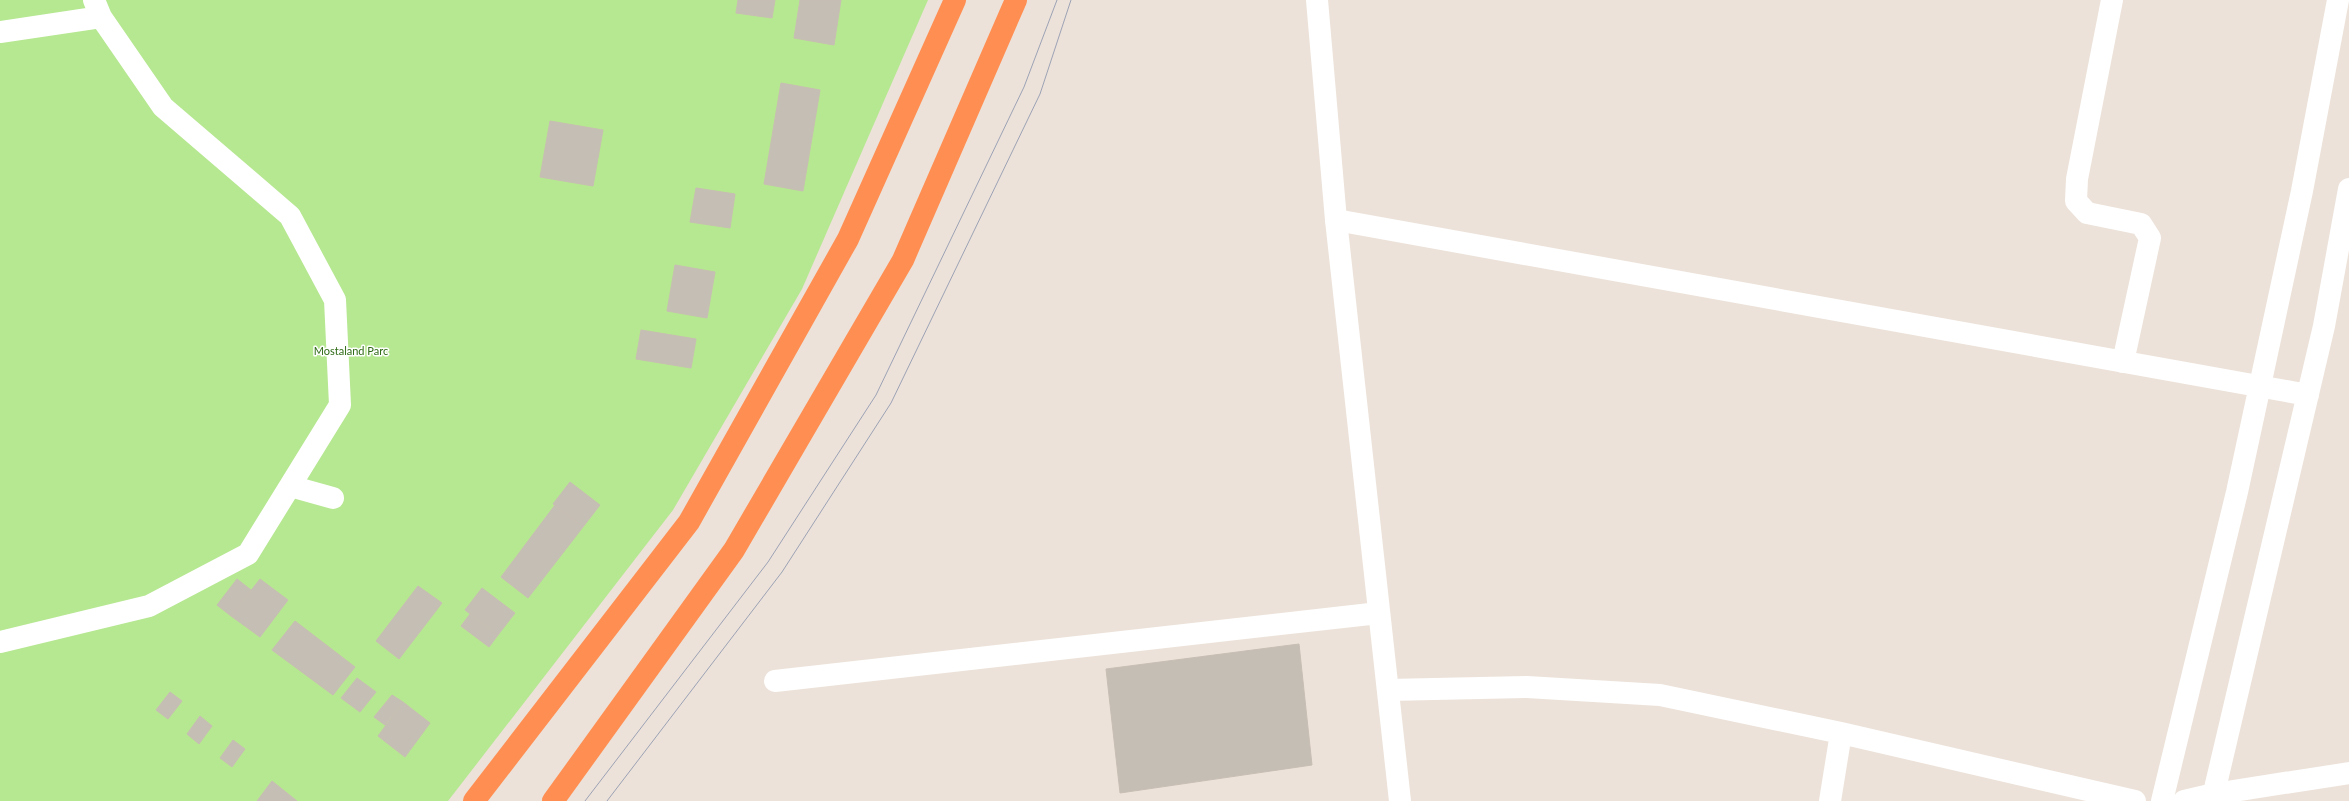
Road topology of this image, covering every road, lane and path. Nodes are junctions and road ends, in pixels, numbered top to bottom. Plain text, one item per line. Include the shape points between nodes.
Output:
1 (955, 0) edge
2 (1016, 0) edge
3 (1317, 0) edge
4 (2112, 0) edge
5 (2338, 0) edge
6 (97, 9) edge
7 (0, 32) edge
8 (2349, 189) edge
9 (1336, 220) junction
10 (2123, 362) junction
11 (2260, 386) junction
12 (2308, 395) junction
13 (290, 486) junction
14 (333, 498) dead end
15 (1379, 613) junction
16 (0, 642) edge
17 (775, 681) dead end
18 (1388, 690) junction
19 (1841, 733) junction
20 (2349, 773) edge
21 (2213, 798) edge
22 (474, 801) edge
23 (553, 801) edge
24 (1400, 801) edge
25 (1830, 801) edge
26 (2135, 801) edge
27 (2162, 801) edge
28 (2184, 801) edge

1 - 22 highway via 848,239 689,522
2 - 23 highway via 903,260 734,550
3 - 9 street
4 - 10 street via 2077,179 2076,201 2087,213 2141,224 2150,238
5 - 11 street via 2302,191
6 - 7 street
6 - 13 street via 163,107 290,216 335,300 340,404
8 - 12 street via 2324,326
9 - 10 street
9 - 15 street
10 - 11 street
11 - 12 street
11 - 27 street
12 - 21 street
13 - 14 street
13 - 16 street via 248,554 149,606
15 - 17 street
15 - 18 street
18 - 19 street via 1527,687 1660,695
18 - 24 street
19 - 25 street
19 - 26 street
20 - 21 street
21 - 28 street

